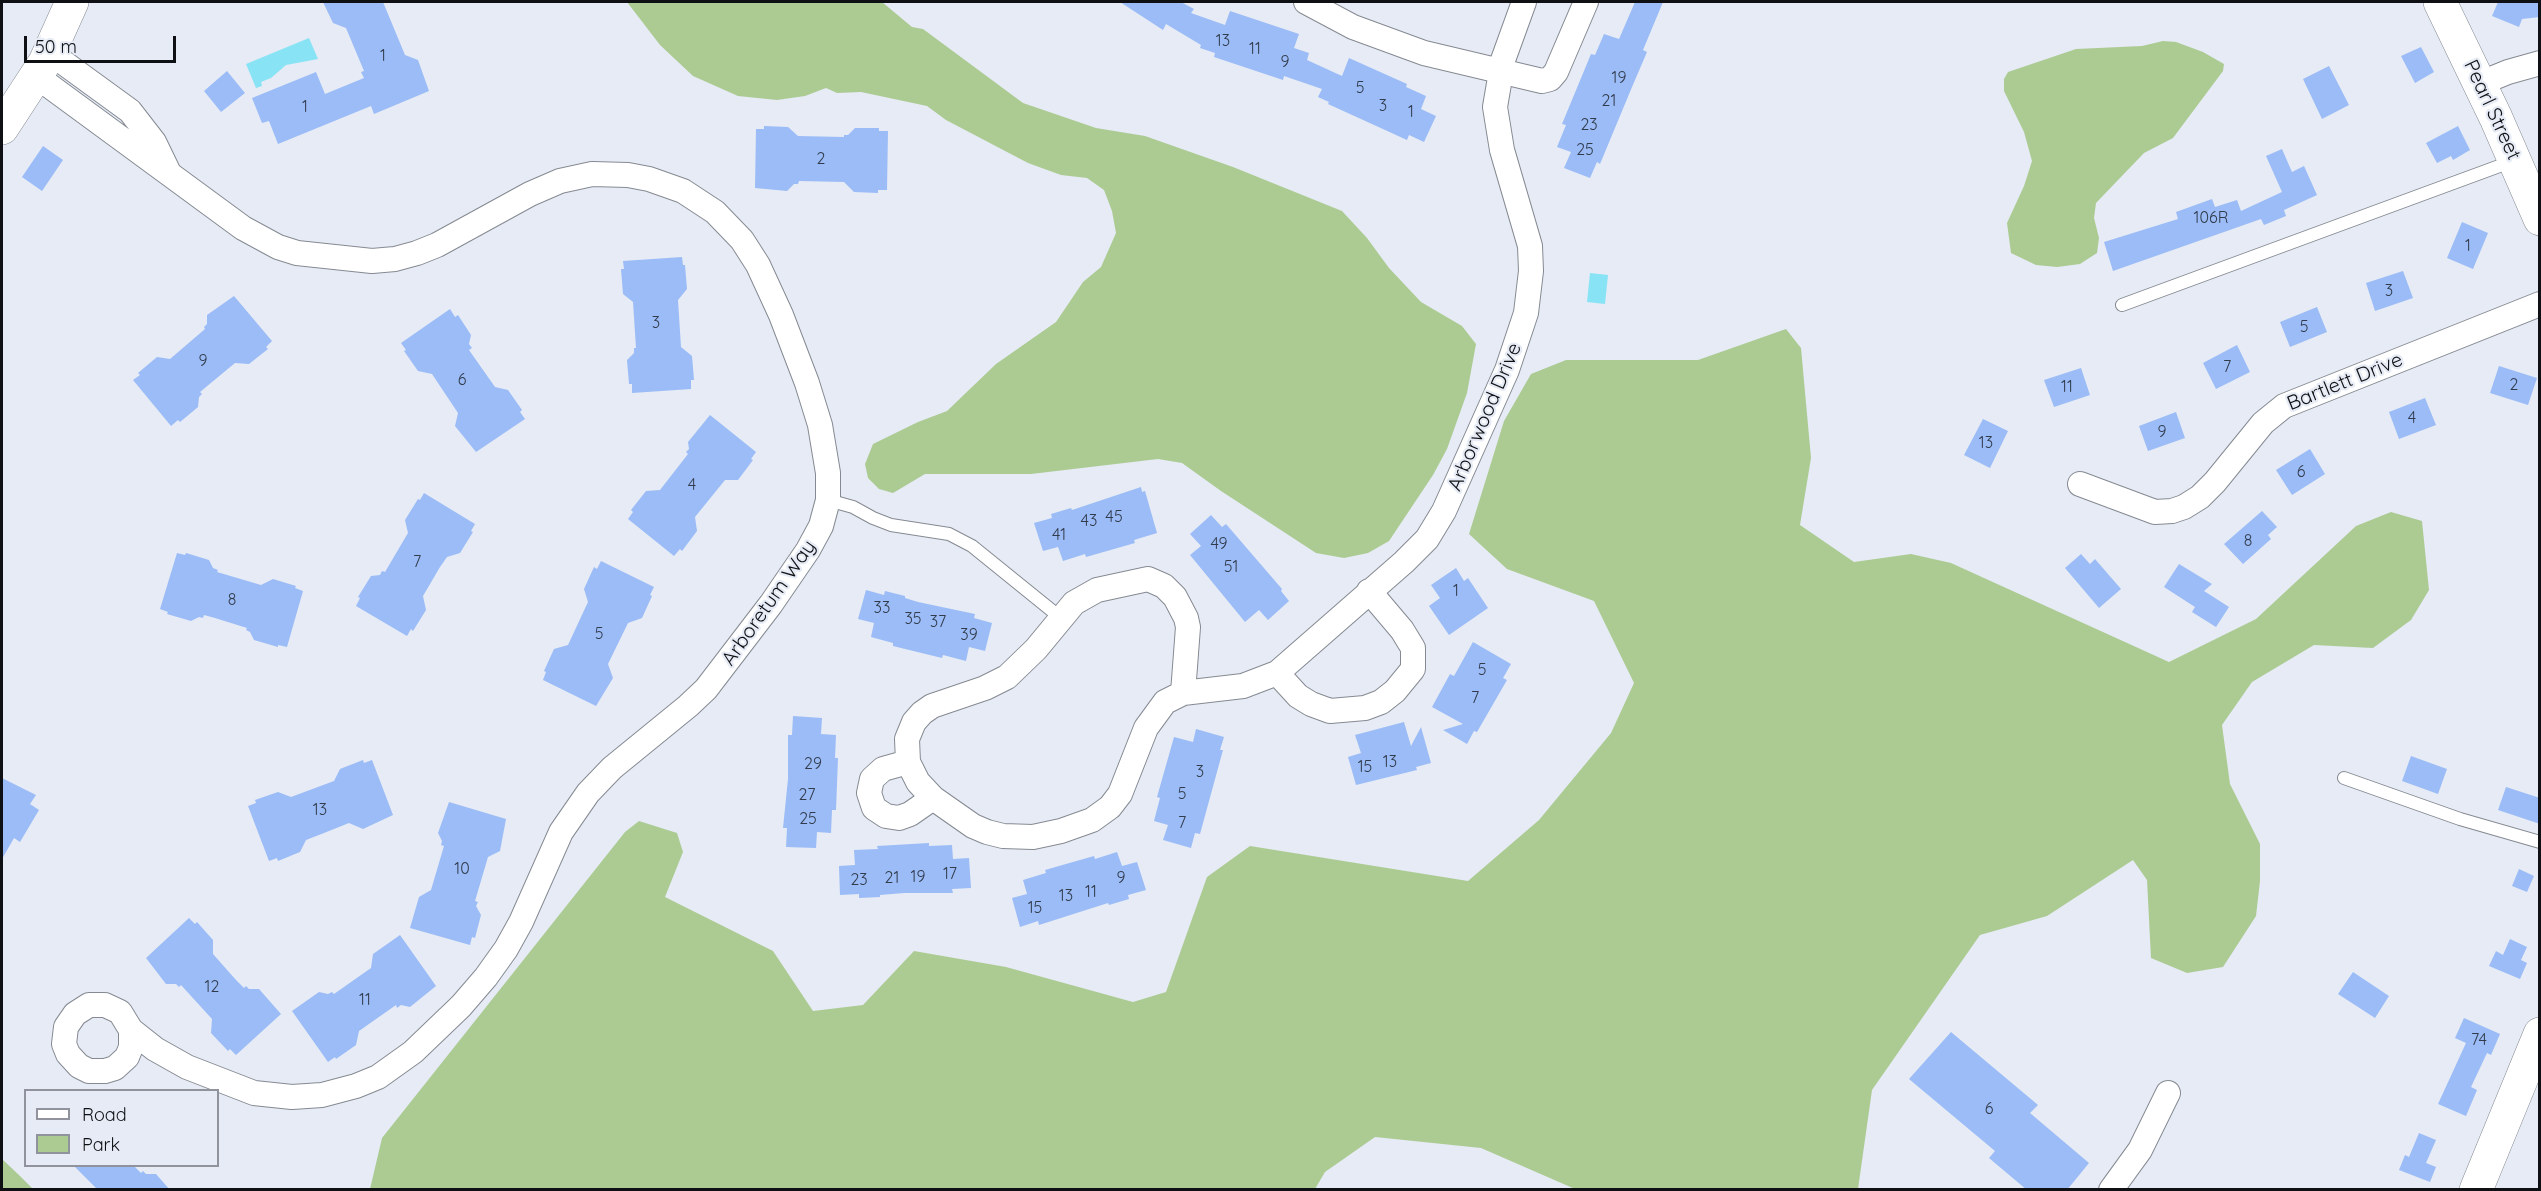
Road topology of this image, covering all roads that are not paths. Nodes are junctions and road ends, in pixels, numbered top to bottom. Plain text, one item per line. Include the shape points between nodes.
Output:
1 (72, 2) edge
2 (1306, 2) edge
3 (1524, 2) edge
4 (1586, 2) edge
5 (2440, 2) edge
6 (2540, 63) edge
7 (43, 64) junction
8 (1500, 72) junction
9 (2481, 83) junction
10 (2, 128) edge
11 (2515, 160) junction
12 (2540, 219) edge
13 (2122, 304) dead end
14 (2540, 304) edge
15 (2080, 484) dead end
16 (828, 500) junction
17 (1369, 591) junction
18 (1061, 618) junction
19 (1277, 673) junction
20 (1183, 693) junction
21 (908, 762) junction
22 (2344, 778) dead end
23 (933, 798) junction
24 (2540, 842) edge
25 (131, 1030) dead end
26 (2540, 1034) edge
27 (2168, 1093) dead end
28 (2111, 1190) edge
29 (2476, 1190) edge

1 - 7 street
2 - 8 street via 1353,27 1398,44 1452,62
3 - 8 street, Arborwood Drive
4 - 8 street via 1550,80
5 - 9 street, Pearl Street
6 - 9 street
7 - 10 street
7 - 16 street, Arboretum Way via 169,173 243,228 278,247 308,255 372,261 417,253 530,194 572,177 628,175 683,191 715,212 742,240 766,281 817,414 827,466
8 - 17 street, Arborwood Drive via 1495,107 1497,132 1531,255 1531,280 1522,326 1507,370 1439,520 1419,548
9 - 11 street, Pearl Street
11 - 12 street, Pearl Street
11 - 13 lane
14 - 15 street, Bartlett Drive via 2284,406 2263,423 2215,482 2184,507 2156,512
16 - 18 lane via 853,507 884,523 949,534 972,546
16 - 25 street, Arboretum Way via 821,526 808,550 714,680 612,768 584,798 561,832 514,936 496,964 443,1025 399,1064 341,1091 306,1097 273,1095 238,1088 187,1067
17 - 19 street, Arborwood Drive
17 - 19 street via 1413,648 1413,669 1395,691 1365,708 1330,711 1301,699
18 - 20 street via 1079,599 1097,590 1145,579 1164,586 1182,608 1188,627
18 - 21 street via 1036,650 1007,676 922,712 907,739
19 - 20 street, Arborwood Drive via 1233,689
20 - 23 street via 1166,702 1154,715 1120,794 1092,820 1046,835 1003,836 973,826
21 - 23 street via 918,782
21 - 23 street via 883,769 874,777 868,793 874,808 885,816 899,818
22 - 24 lane
26 - 29 street
27 - 28 street via 2140,1150

